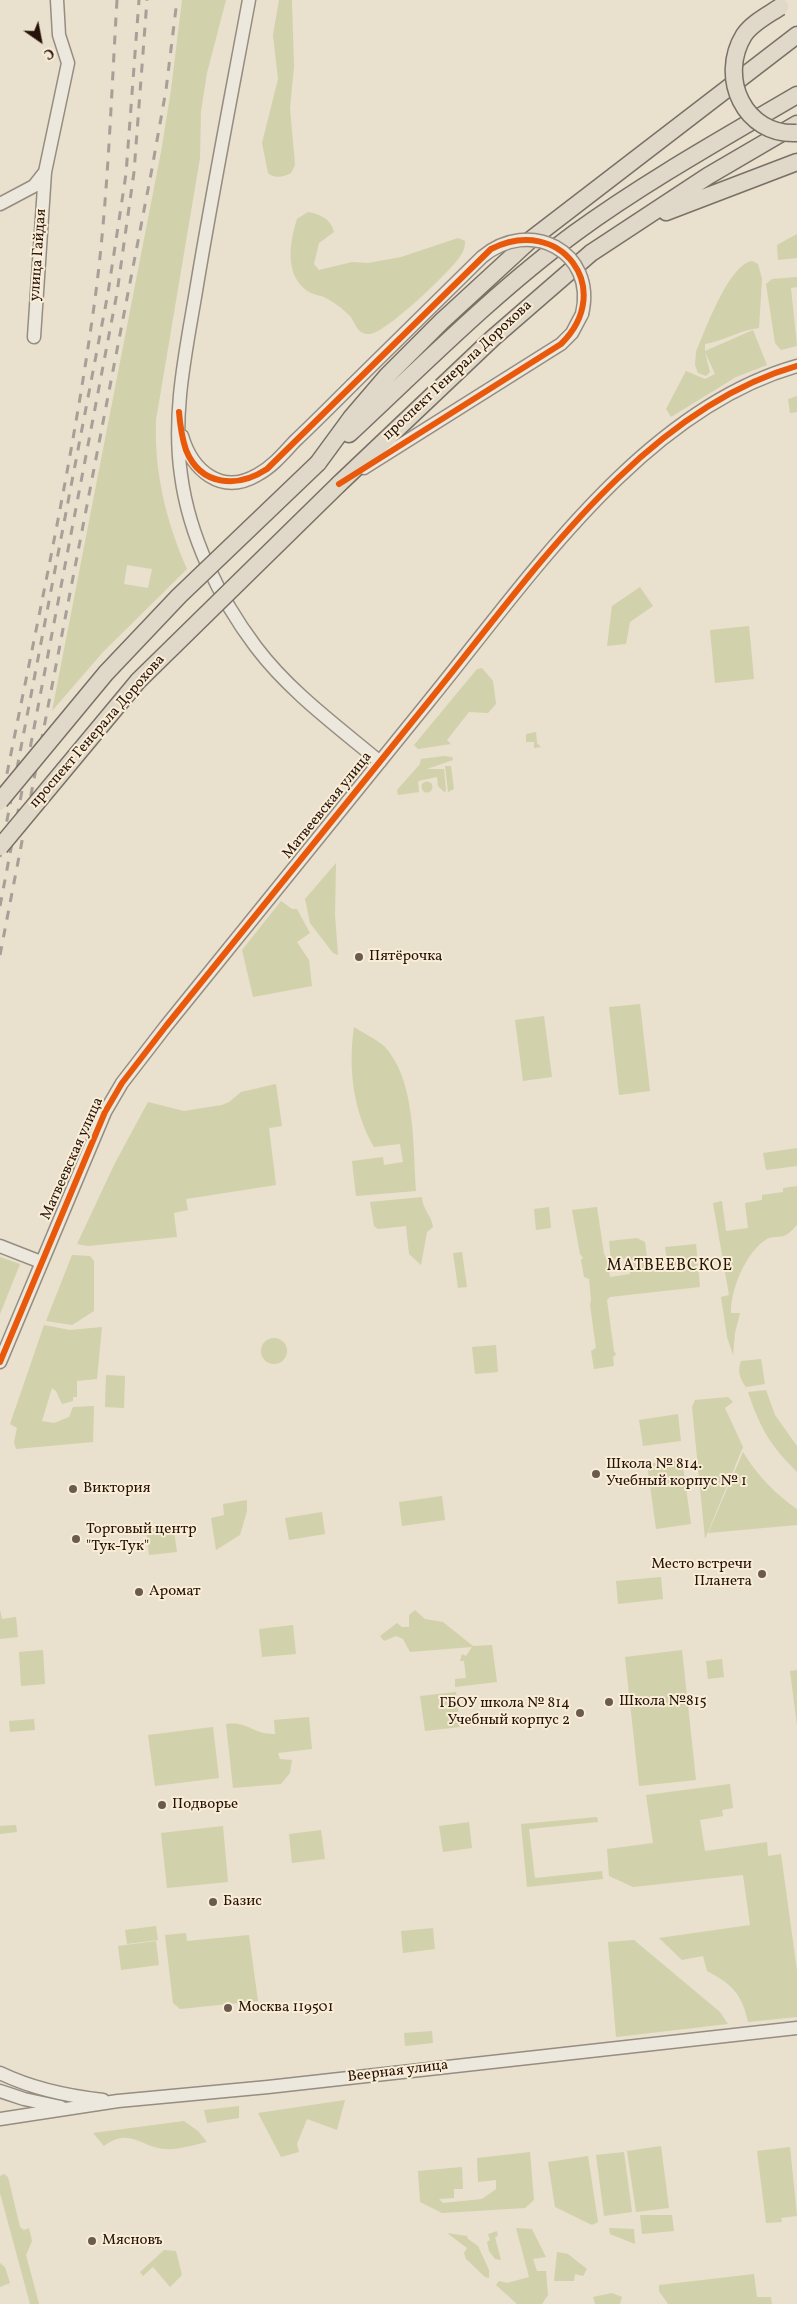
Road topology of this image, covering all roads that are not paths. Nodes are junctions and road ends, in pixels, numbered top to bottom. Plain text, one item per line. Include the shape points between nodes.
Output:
1 (57, 0) edge
2 (249, 0) edge
3 (785, 3) edge
4 (797, 36) edge
5 (797, 95) edge
6 (797, 124) edge
7 (797, 133) edge
8 (797, 162) edge
9 (45, 172) junction
10 (0, 204) edge
11 (621, 232) junction
12 (34, 338) dead end
13 (797, 366) edge
14 (179, 412) junction
15 (318, 463) junction
16 (338, 484) junction
17 (380, 762) junction
18 (0, 801) edge
19 (0, 847) edge
20 (0, 1246) edge
21 (41, 1262) junction
22 (0, 1362) edge
23 (797, 2028) edge
24 (1, 2073) edge
25 (0, 2091) edge
26 (118, 2101) junction
27 (73, 2110) junction
28 (0, 2119) edge

1 - 9 street, улица Гайдая via 59,35 68,63
2 - 14 street via 210,206
3 - 7 main road, bridge via 745,33 734,55 733,78 740,102 753,118 772,129
4 - 15 main road via 529,241 387,376
5 - 15 main road, проспект Генерала Дорохова via 701,151 575,233 467,324
6 - 11 main road, проспект Генерала Дорохова
8 - 11 main road
9 - 10 street, улица Гайдая via 34,186
9 - 12 street, улица Гайдая
11 - 16 main road, проспект Генерала Дорохова via 554,283
13 - 17 street, Матвеевская улица via 752,382 723,398 670,432 635,461 552,552
14 - 16 street, bridge via 187,451 195,465 207,475 231,482 247,480 267,469 482,257 502,244 522,239 541,241 570,258 582,282 582,314 572,333 561,344
14 - 17 street via 180,474 191,520 217,584 238,622 284,679
15 - 18 main road, проспект Генерала Дорохова, bridge via 179,596 106,673
16 - 19 main road, проспект Генерала Дорохова, bridge via 138,682
17 - 21 street, Матвеевская улица via 122,1084 105,1112
20 - 21 street
21 - 22 street, Матвеевская улица
23 - 26 street, Веерная улица
24 - 26 street via 54,2093
25 - 27 street
26 - 27 street, Веерная улица
27 - 28 street, Веерная улица

